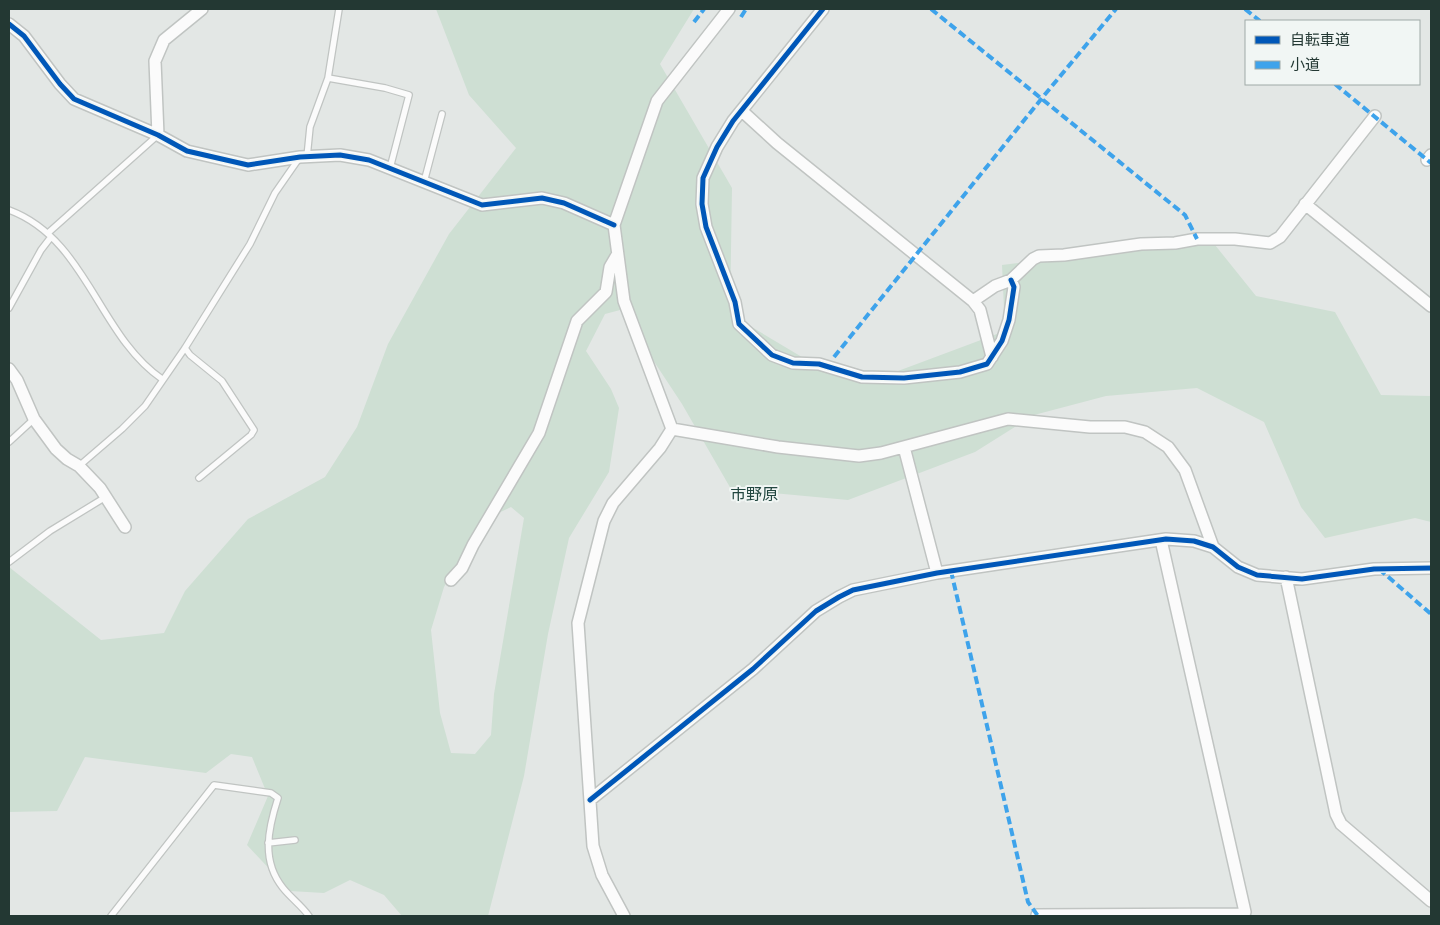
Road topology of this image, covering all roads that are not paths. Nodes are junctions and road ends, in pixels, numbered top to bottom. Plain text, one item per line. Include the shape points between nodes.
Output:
1 (202, 9) edge
2 (339, 9) edge
3 (728, 9) edge
4 (823, 9) edge
5 (9, 24) edge
6 (328, 78) junction
7 (742, 111) junction
8 (442, 114) dead end
9 (1374, 116) dead end
10 (158, 136) junction
11 (303, 157) junction
12 (390, 168) junction
13 (424, 182) junction
14 (1304, 204) junction
15 (9, 210) edge
16 (614, 225) junction
17 (50, 235) junction
18 (617, 255) junction
19 (1011, 280) junction
20 (972, 301) junction
21 (1431, 306) edge
22 (9, 308) edge
23 (185, 348) junction
24 (992, 357) junction
25 (9, 369) edge
26 (162, 379) junction
27 (34, 419) junction
28 (672, 430) junction
29 (9, 442) edge
30 (904, 448) junction
31 (79, 466) junction
32 (199, 478) dead end
33 (104, 498) junction
34 (125, 527) dead end
35 (1161, 540) junction
36 (1213, 546) junction
37 (9, 562) edge
38 (1431, 568) edge
39 (937, 573) junction
40 (1286, 577) junction
41 (451, 580) dead end
42 (590, 800) junction
43 (295, 840) dead end
44 (268, 843) junction
45 (1431, 901) edge
46 (1037, 915) dead end
47 (111, 916) edge
48 (309, 916) edge
49 (624, 916) edge
50 (1188, 916) edge

1 - 10 street via 164,40 155,61
2 - 6 lane
3 - 16 street via 657,101
4 - 7 street
5 - 10 street via 24,36 74,99
6 - 11 lane
6 - 12 lane via 409,95
7 - 20 street
7 - 24 street via 717,147 703,178 702,204 706,227 735,302 739,324 748,334 772,355 794,363 820,364 862,377 904,378 960,372 987,364
8 - 13 lane
9 - 14 street
10 - 11 street via 187,151 248,165
10 - 17 lane
11 - 12 street via 340,155
11 - 23 lane via 275,193 250,244
12 - 13 street
13 - 16 street via 482,205 542,198 564,203
14 - 19 street via 1280,237 1270,243 1197,239 1039,256
14 - 21 street
15 - 17 lane via 35,222
16 - 18 street
17 - 22 lane
17 - 26 lane via 83,274 128,348 145,367
18 - 28 street via 624,301
18 - 41 street via 610,267 606,292 577,321 539,434 462,568
19 - 20 street
19 - 24 street via 1014,287 1009,320 1002,342
20 - 24 street via 980,310
23 - 26 lane
23 - 32 lane via 222,381 254,430
25 - 27 street
26 - 31 lane via 145,406
27 - 29 lane
27 - 31 street via 56,449
28 - 30 street via 859,456
28 - 42 street via 613,503 604,520 585,591 578,623
30 - 36 street via 1008,419 1145,432 1168,446 1185,470
30 - 39 street
31 - 33 street via 100,488
33 - 34 street
33 - 37 lane via 50,531
35 - 36 street via 1194,541
35 - 39 street
35 - 50 street via 1245,907 1243,914
36 - 40 street via 1238,567 1257,575
38 - 40 street via 1374,569 1302,579
39 - 42 street via 854,590 816,611 753,669
40 - 45 street via 1336,814 1341,824
42 - 49 street via 593,846 602,875
43 - 44 lane
44 - 47 lane via 278,798 271,794 214,785
44 - 48 lane via 269,862 282,886
46 - 50 street

